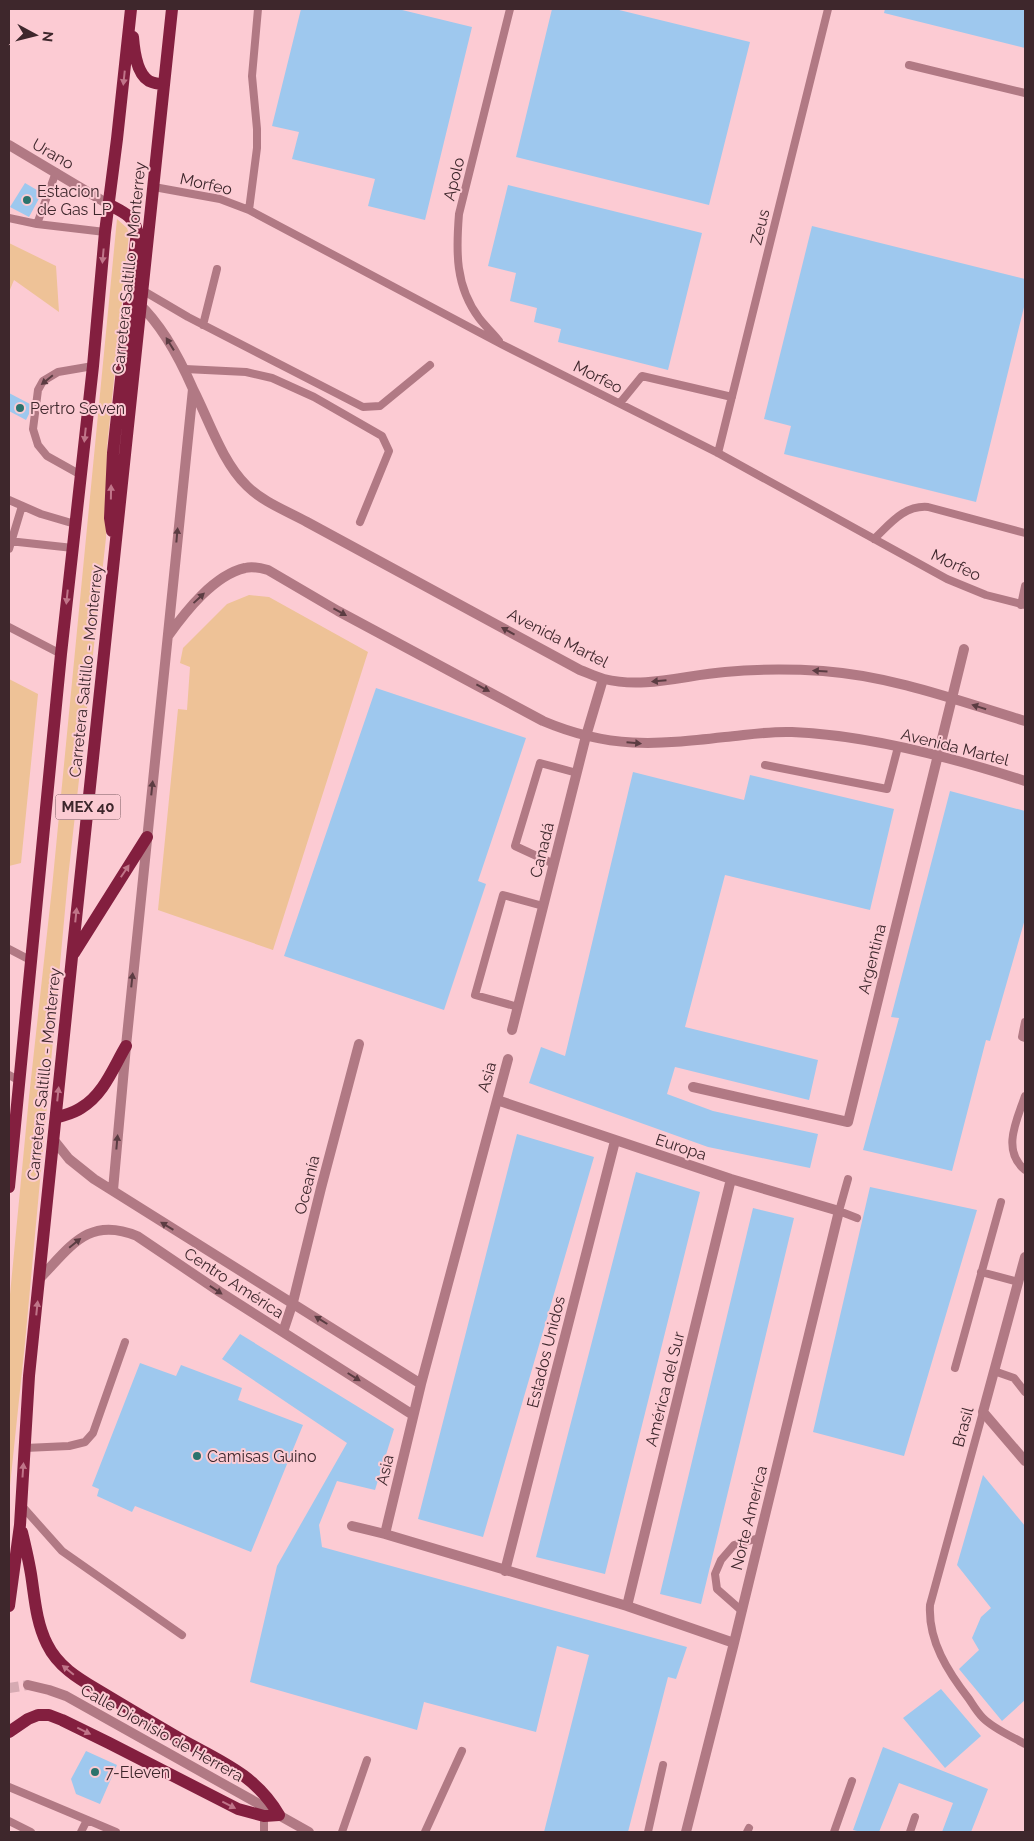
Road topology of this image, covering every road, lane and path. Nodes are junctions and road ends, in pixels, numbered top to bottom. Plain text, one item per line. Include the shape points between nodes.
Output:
1 (172, 9) edge
2 (258, 9) edge
3 (510, 9) edge
4 (828, 9) edge
5 (131, 10) edge
6 (908, 65) dead end
7 (164, 84) junction
8 (1025, 93) edge
9 (9, 145) edge
10 (56, 172) junction
11 (154, 188) junction
12 (108, 204) junction
13 (248, 210) junction
14 (9, 218) edge
15 (37, 224) junction
16 (105, 232) junction
17 (217, 269) dead end
18 (142, 290) junction
19 (130, 296) junction
20 (141, 305) junction
21 (203, 325) junction
22 (503, 345) junction
23 (430, 365) dead end
24 (93, 366) junction
25 (185, 369) junction
26 (193, 389) junction
27 (732, 397) junction
28 (620, 403) junction
29 (718, 453) junction
30 (81, 475) junction
31 (9, 500) edge
32 (22, 506) junction
33 (360, 522) dead end
34 (76, 524) junction
35 (1025, 533) edge
36 (874, 539) junction
37 (9, 544) edge
38 (73, 548) junction
39 (115, 558) junction
40 (1025, 586) edge
41 (1023, 605) edge
42 (9, 627) edge
43 (168, 636) junction
44 (964, 649) dead end
45 (61, 654) junction
46 (603, 679) junction
47 (951, 698) junction
48 (1025, 721) edge
49 (586, 736) junction
50 (898, 748) junction
51 (937, 757) junction
52 (765, 765) dead end
53 (577, 773) junction
54 (1025, 781) edge
55 (147, 837) junction
56 (554, 864) junction
57 (543, 906) junction
58 (9, 949) edge
59 (72, 957) junction
60 (32, 961) junction
61 (518, 1006) junction
62 (1025, 1022) edge
63 (512, 1030) dead end
64 (1025, 1038) edge
65 (359, 1044) dead end
66 (126, 1046) junction
67 (508, 1059) dead end
68 (13, 1077) edge
69 (693, 1087) dead end
70 (1025, 1096) edge
71 (497, 1100) junction
72 (56, 1118) junction
73 (54, 1139) junction
74 (616, 1141) junction
75 (1025, 1170) edge
76 (848, 1178) dead end
77 (731, 1180) junction
78 (9, 1187) edge
79 (113, 1190) junction
80 (1000, 1202) dead end
81 (839, 1211) junction
82 (857, 1218) dead end
83 (1025, 1257) edge
84 (981, 1272) junction
85 (41, 1276) junction
86 (1018, 1282) junction
87 (293, 1302) junction
88 (283, 1332) junction
89 (126, 1342) dead end
90 (955, 1368) dead end
91 (994, 1371) junction
92 (421, 1384) junction
93 (1025, 1392) edge
94 (983, 1412) junction
95 (413, 1415) junction
96 (25, 1448) junction
97 (1025, 1460) edge
98 (21, 1505) junction
99 (20, 1525) junction
100 (352, 1526) dead end
101 (385, 1534) junction
102 (759, 1538) junction
103 (505, 1570) junction
104 (9, 1606) edge
105 (627, 1606) junction
106 (742, 1611) junction
107 (182, 1635) dead end
108 (734, 1643) junction
109 (28, 1685) tunnel mouth
110 (9, 1732) edge
111 (1025, 1744) edge
112 (462, 1751) dead end
113 (367, 1760) dead end
114 (663, 1765) dead end
115 (852, 1782) dead end
116 (9, 1787) edge
117 (264, 1811) junction
118 (279, 1815) junction
119 (915, 1817) dead end
120 (87, 1820) junction
121 (9, 1821) edge
122 (28, 1831) edge
123 (81, 1832) edge
124 (116, 1832) edge
125 (264, 1832) edge
126 (309, 1832) edge
127 (342, 1832) edge
128 (425, 1832) edge
129 (648, 1832) edge
130 (686, 1832) edge
131 (834, 1832) edge
132 (910, 1832) edge

1 - 7 main road, Carretera Saltillo - Monterrey / MEX 40
2 - 13 lane via 252,76 257,148
3 - 22 lane, Apolo via 459,214 456,248 468,297 478,317
4 - 27 lane, Zeus
5 - 7 main road via 134,45 141,72 151,82
5 -> 12 main road, Carretera Saltillo - Monterrey / MEX 40
6 - 8 lane
7 - 11 main road, Carretera Saltillo - Monterrey / MEX 40
9 - 10 street, Urano
10 - 12 street, Urano
10 - 15 lane
11 - 13 lane, Morfeo via 220,199
11 - 18 main road, Carretera Saltillo - Monterrey / MEX 40
12 - 16 main road, Carretera Saltillo - Monterrey / MEX 40
12 - 19 main road via 130,216 136,226
13 - 22 lane, Morfeo
14 - 15 lane
15 - 16 lane
16 -> 24 main road, Carretera Saltillo - Monterrey / MEX 40
17 - 21 lane
18 - 20 main road, Carretera Saltillo - Monterrey / MEX 40
18 - 21 lane
19 - 20 street, Avenida Martel
39 -> 19 main road via 110,518 111,486
25 -> 20 street, Avenida Martel
20 - 39 main road, Carretera Saltillo - Monterrey / MEX 40
21 - 23 lane via 363,407 380,406
22 - 28 lane, Morfeo
24 -> 30 main road, Carretera Saltillo - Monterrey / MEX 40
24 -> 30 lane via 58,372 43,381 38,390 33,429 38,445 47,456
25 - 26 street, Avenida Martel
25 - 33 lane via 246,372 272,378 314,397 382,436 389,451
43 -> 26 street
46 -> 26 street, Avenida Martel via 580,670 249,488 231,466
27 - 28 lane via 642,376
27 - 29 lane, Zeus
28 - 29 lane, Morfeo
29 - 36 lane, Morfeo
30 - 34 main road, Carretera Saltillo - Monterrey / MEX 40
31 - 32 lane
32 - 34 lane
32 - 37 lane
34 - 38 main road, Carretera Saltillo - Monterrey / MEX 40
35 - 36 lane via 919,506 905,511
36 - 41 lane, Morfeo via 947,579 986,595
37 - 38 lane
38 -> 45 main road, Carretera Saltillo - Monterrey / MEX 40
59 -> 39 main road, Carretera Saltillo - Monterrey / MEX 40
40 - 41 lane
42 - 45 lane
43 -> 49 street, Avenida Martel via 188,609 223,577 246,567 257,567 268,570 543,721
55 -> 43 street
44 - 47 street, Argentina
45 - 60 main road, Carretera Saltillo - Monterrey / MEX 40
47 -> 46 street, Avenida Martel via 886,681 824,671 723,672 652,682
46 - 49 street, Canadá
48 -> 47 street, Avenida Martel
47 - 51 street, Argentina
49 -> 50 street, Avenida Martel via 643,744 790,731
49 - 53 street, Canadá
50 - 51 street, Avenida Martel
50 - 52 lane via 888,788
51 - 54 street, Avenida Martel
51 - 69 street, Argentina via 848,1122
53 - 56 street, Canadá
53 - 56 lane via 540,763 515,846
59 -> 55 main road
66 -> 55 street
56 - 57 street, Canadá
57 - 61 street, Canadá
57 - 61 lane via 503,895 475,995
58 - 60 lane
72 -> 59 main road, Carretera Saltillo - Monterrey / MEX 40
60 - 68 main road, Carretera Saltillo - Monterrey / MEX 40
61 - 63 street, Canadá
62 - 64 lane via 1022,1037
65 - 87 street, Oceanía
66 - 72 main road via 92,1100 79,1110
79 -> 66 street
67 - 71 street, Asia
68 - 78 main road, Carretera Saltillo - Monterrey / MEX 40
70 - 75 lane via 1014,1126 1012,1144 1014,1156
71 - 74 street, Europa
71 - 92 street, Asia
72 - 73 main road, Carretera Saltillo - Monterrey / MEX 40
73 - 79 street, Centro América via 69,1159
73 - 85 main road, Carretera Saltillo - Monterrey / MEX 40
74 - 77 street, Europa
74 - 103 street, Estados Unidos
76 - 81 lane
77 - 81 street, Europa
77 - 105 street, América del Sur
87 -> 79 street, Centro América
80 - 84 lane
81 - 82 lane, Europa
81 - 102 street, Norte America
83 - 86 street, Brasil
84 - 86 lane
84 - 90 lane
85 -> 88 street, Centro América via 76,1241 88,1234 99,1229 124,1230
96 -> 85 main road, Carretera Saltillo - Monterrey / MEX 40 via 29,1376
86 - 91 street, Brasil
87 - 88 street, Oceanía
92 -> 87 street, Centro América
88 -> 95 street, Centro América
89 - 96 lane via 93,1433 85,1442
91 - 93 lane via 1014,1378
91 - 94 street, Brasil
92 - 95 street, Asia
94 - 97 street
94 - 111 lane, Brasil via 929,1617 932,1633 951,1677 983,1718
95 - 101 street, Asia
98 -> 96 main road, Carretera Saltillo - Monterrey / MEX 40
98 - 99 main road, Carretera Saltillo - Monterrey / MEX 40
98 - 107 lane via 62,1551
99 - 104 main road, Carretera Saltillo - Monterrey / MEX 40
118 -> 99 main road via 270,1800 243,1774 66,1670 47,1644 37,1616
100 - 101 street
101 - 103 street
102 - 106 street, Norte America
102 - 106 lane via 734,1545 721,1560 715,1574 717,1589
103 - 105 street
105 - 108 street
106 - 108 street, Norte America
108 - 130 street, Norte America
109 - 117 street, Calle Dionisio de Herrera via 66,1696
110 -> 117 main road via 38,1715 62,1720 238,1809
112 - 128 lane
113 - 127 lane
114 - 129 lane
115 - 131 lane
116 - 120 lane
117 - 118 main road
117 - 125 lane
118 - 126 street
119 - 132 lane
120 - 123 lane
120 - 124 lane
121 - 122 lane

